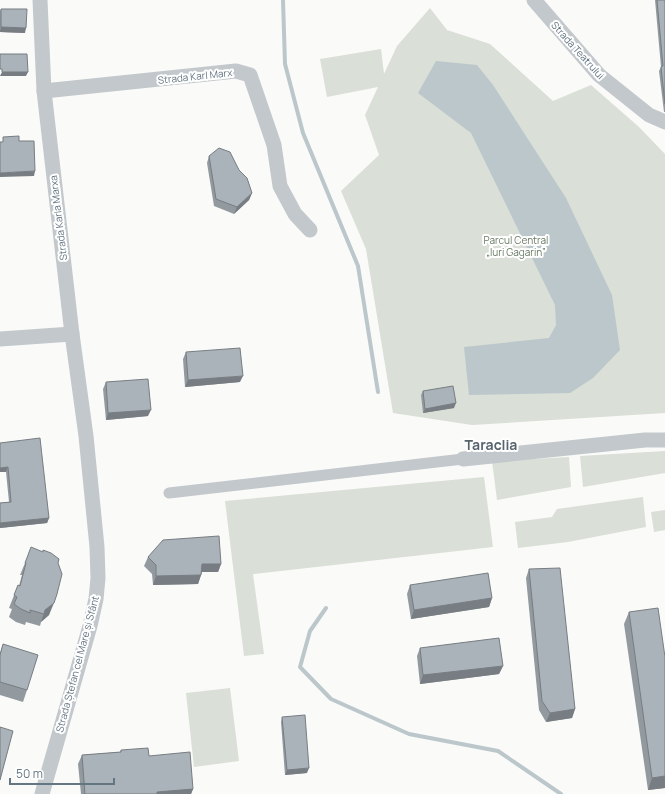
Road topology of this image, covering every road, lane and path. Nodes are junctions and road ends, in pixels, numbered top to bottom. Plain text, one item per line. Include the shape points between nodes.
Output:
1 (40, 0) edge
2 (534, 0) edge
3 (44, 91) junction
4 (665, 122) edge
5 (310, 230) dead end
6 (72, 334) junction
7 (0, 339) edge
8 (86, 436) joint
9 (665, 440) edge
10 (463, 459) joint
11 (169, 493) dead end
12 (42, 794) edge

1 - 3 street, Strada Karla Marxa
2 - 4 street, Strada Teatrului via 599,75 649,115
3 - 5 street, Strada Karl Marx via 236,71 250,75 274,145 280,186 295,214
3 - 6 street, Strada Karla Marxa
6 - 7 street
6 - 8 street, Strada Karla Marxa
8 - 12 street, Strada Ștefan cel Mare și Sfânt via 97,547 96,598
9 - 10 street
10 - 11 street

